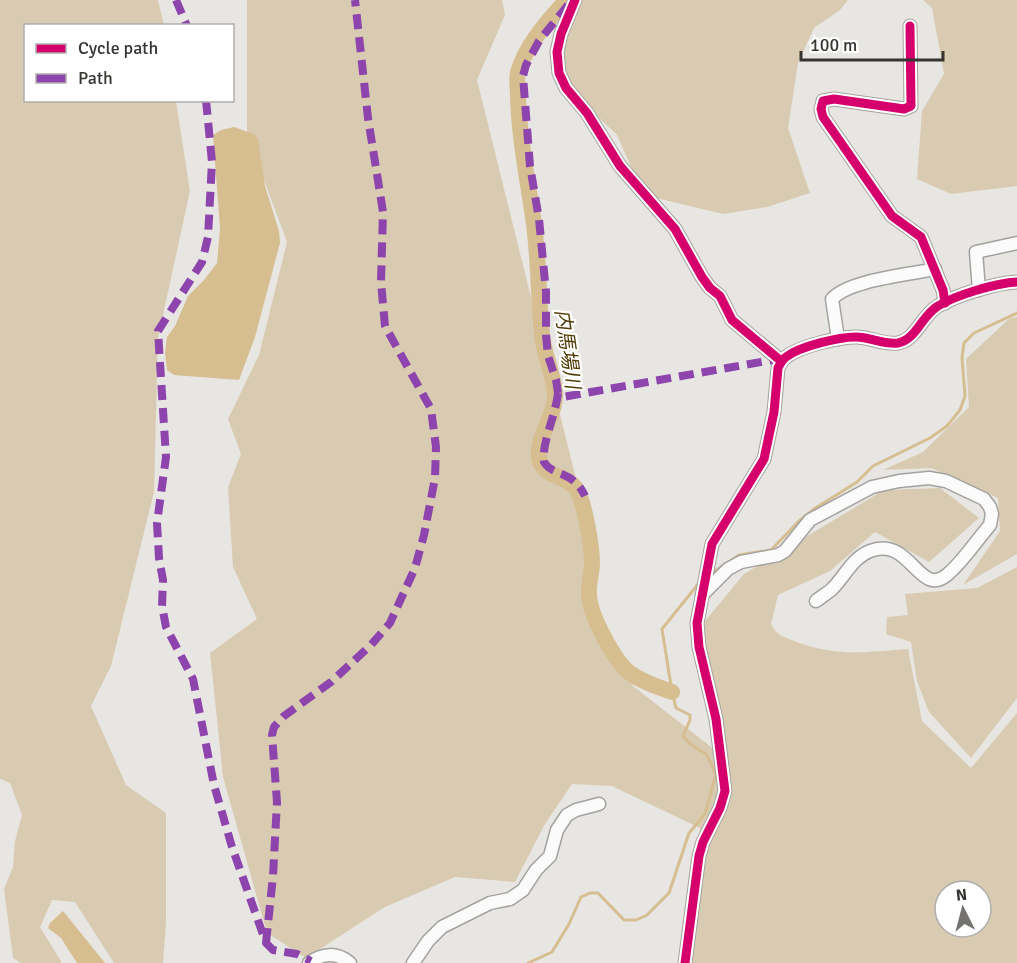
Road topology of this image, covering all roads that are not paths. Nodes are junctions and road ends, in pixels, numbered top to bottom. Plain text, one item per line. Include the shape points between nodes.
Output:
1 (575, 0) edge
2 (910, 26) dead end
3 (1017, 243) edge
4 (935, 269) junction
5 (1017, 282) edge
6 (979, 290) junction
7 (945, 303) junction
8 (838, 339) junction
9 (781, 361) junction
10 (704, 590) junction
11 (816, 601) dead end
12 (599, 804) dead end
13 (309, 963) edge
14 (350, 963) edge
15 (413, 963) edge
16 (685, 963) edge

1 - 9 street via 557,52 559,73 566,88 587,113 620,166 675,229 732,320
2 - 4 street via 911,106 904,109 834,99 823,101 821,109 892,216 921,237
3 - 6 street via 976,252
4 - 7 street
4 - 8 street via 851,286 837,293 832,299
5 - 6 street
6 - 7 street
7 - 8 street via 928,313 901,342
8 - 9 street via 798,350
9 - 10 street via 764,459 712,544
10 - 11 street via 741,562 778,555 810,520 872,487 929,478 946,481 984,499 990,507 990,525 948,574 938,580 922,576 897,551 880,549 862,556
10 - 16 street via 696,634 716,719 725,791 699,856
12 - 15 street via 567,815 557,830 550,856 524,890 442,927
13 - 14 street via 332,954

